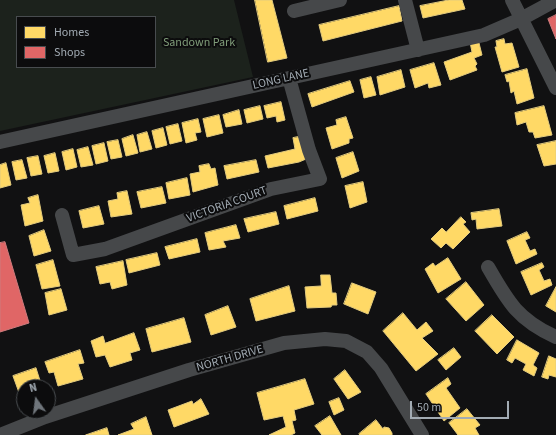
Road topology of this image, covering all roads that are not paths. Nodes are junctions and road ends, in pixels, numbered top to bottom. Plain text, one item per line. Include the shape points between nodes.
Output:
1 (340, 0) edge
2 (405, 0) edge
3 (512, 0) edge
4 (556, 0) edge
5 (294, 11) dead end
6 (521, 19) junction
7 (418, 50) junction
8 (289, 78) junction
9 (556, 88) edge
10 (0, 142) edge
11 (62, 215) dead end
12 (488, 267) dead end
13 (556, 337) edge
14 (0, 435) edge
15 (422, 435) edge

1 - 5 street
2 - 7 street
3 - 6 street
4 - 6 street, LONG LANE
6 - 7 street, LONG LANE via 484,34
6 - 9 street
7 - 8 street, LONG LANE
8 - 10 street, LONG LANE
8 - 11 street, VICTORIA COURT via 309,150 320,179 271,189 105,249 74,255
12 - 13 street via 506,299 521,315 532,325
14 - 15 street, NORTH DRIVE via 45,417 190,370 284,343 325,339 346,341 367,352 381,368

